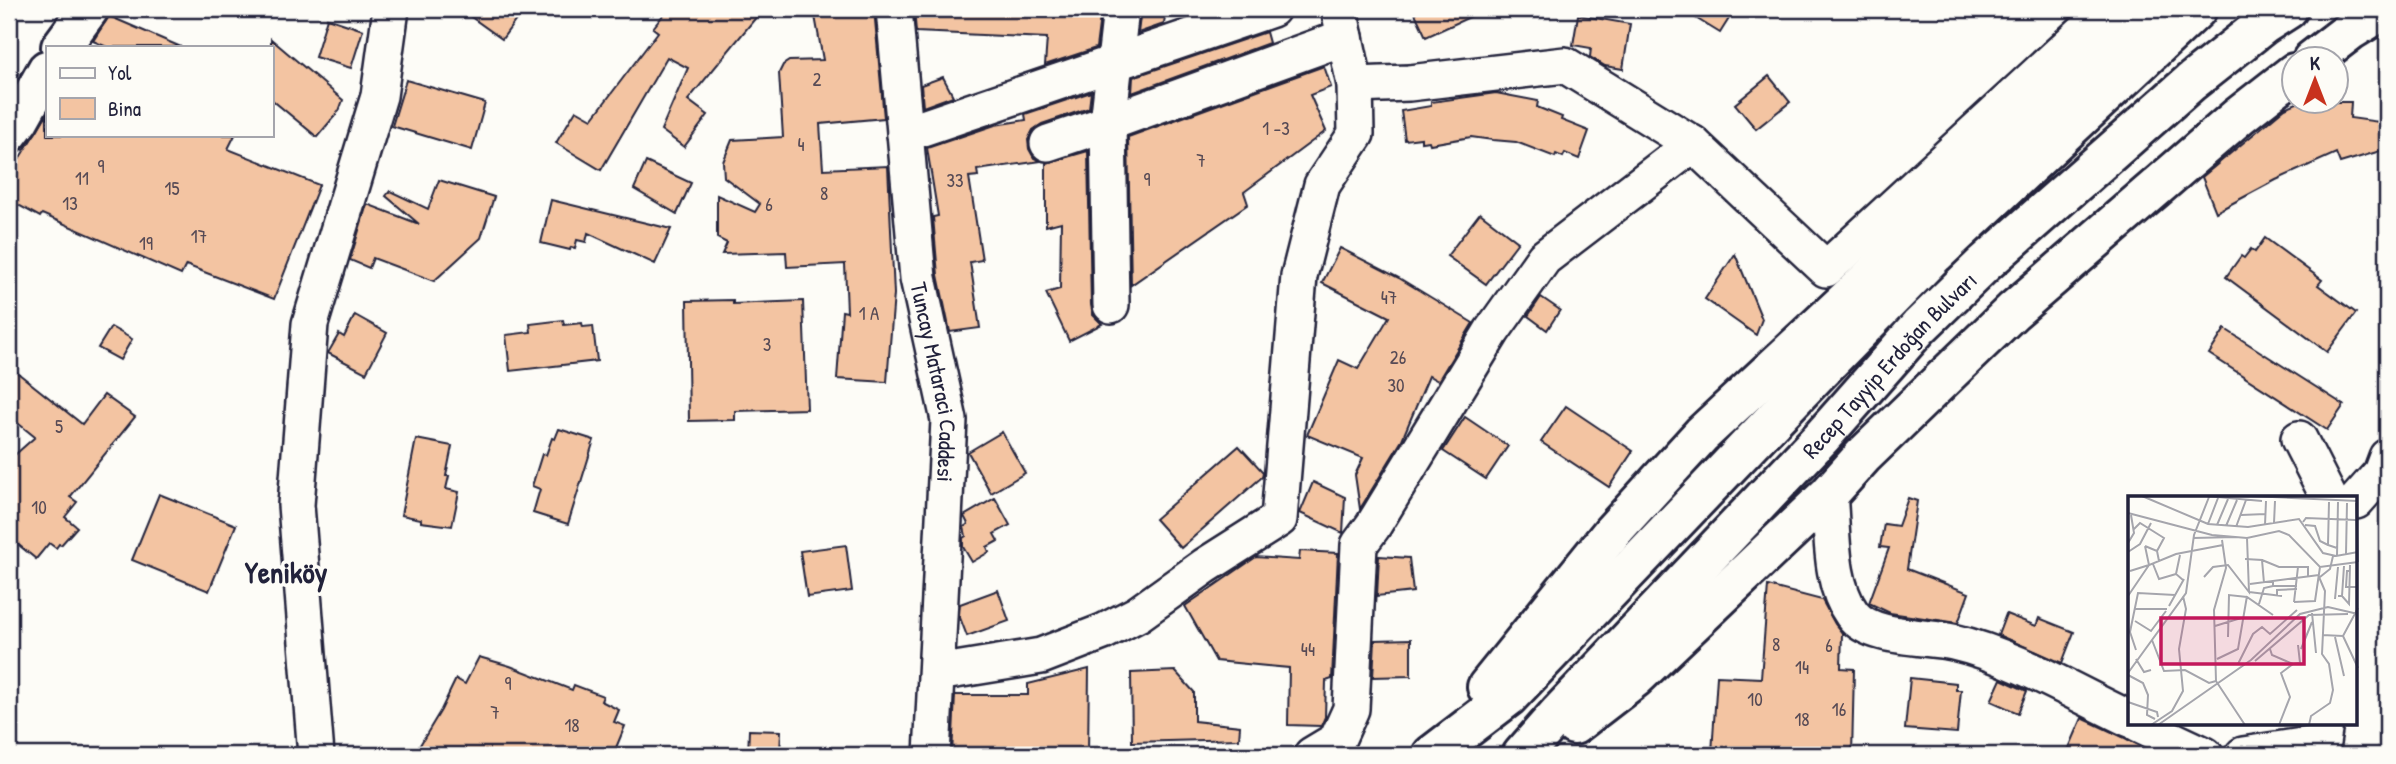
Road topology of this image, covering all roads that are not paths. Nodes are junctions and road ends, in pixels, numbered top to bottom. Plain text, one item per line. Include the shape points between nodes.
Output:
1 (89, 9) edge
2 (391, 9) edge
3 (894, 9) edge
4 (1121, 9) edge
5 (1272, 9) edge
6 (2108, 9) edge
7 (2145, 9) edge
8 (2197, 9) edge
9 (2288, 9) edge
10 (2385, 9) edge
11 (1342, 23) edge
12 (62, 46) edge
13 (2330, 46) edge
14 (1115, 62) junction
15 (46, 72) edge
16 (2280, 84) edge
17 (1355, 85) junction
18 (1108, 123) junction
19 (9, 133) edge
20 (905, 134) junction
21 (1048, 142) dead end
22 (1693, 144) junction
23 (1111, 304) dead end
24 (2298, 439) dead end
25 (2387, 457) edge
26 (1829, 494) junction
27 (2328, 496) edge
28 (2358, 499) edge
29 (937, 673) junction
30 (2128, 718) edge
31 (2143, 726) edge
32 (2325, 726) edge
33 (1435, 754) edge
34 (316, 755) edge
35 (932, 755) edge
36 (1312, 755) edge
37 (1522, 755) edge
38 (1533, 755) edge
39 (2205, 755) edge
40 (2244, 755) edge

1 - 12 main road
2 - 34 street via 379,96 310,324 296,505
3 - 20 street, Tuncay Mataraci Caddesi
4 - 14 street
5 - 14 street
6 - 22 street via 1826,269
7 - 33 main road via 1702,434 1613,530
8 - 33 main road, Recep Tayyip Erdoğan Bulvarı via 1935,254 1508,697
9 - 37 main road, Recep Tayyip Erdoğan Bulvarı via 2191,82 2025,225 1919,327 1821,438
10 - 13 main road
11 - 17 street
11 - 18 street
14 - 18 street
14 - 20 street
15 - 19 main road
16 - 26 main road via 2013,311
17 - 22 street via 1564,65
17 - 29 street via 1356,134 1322,185 1299,276 1279,519 1138,614 1103,632 1041,656
18 - 21 street
18 - 23 street
20 - 29 street, Tuncay Mataraci Caddesi via 918,278 949,420
22 - 36 street via 1544,258 1492,331 1359,545 1351,709 1337,740
24 - 27 street
25 - 28 street via 2381,472
26 - 30 street via 1837,574 1854,617 1874,629 1978,648
26 - 38 main road via 1635,678
29 - 35 street, Tuncay Mataraci Caddesi
31 - 39 street
32 - 40 street via 2322,743

